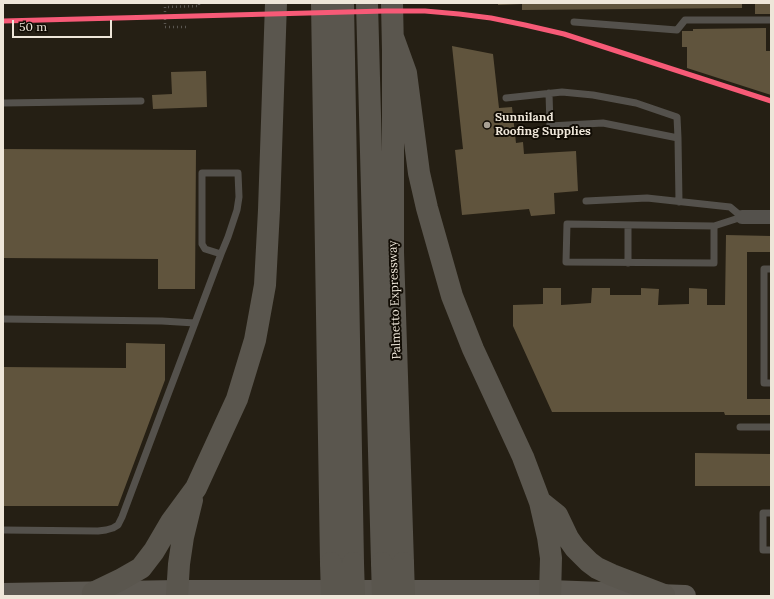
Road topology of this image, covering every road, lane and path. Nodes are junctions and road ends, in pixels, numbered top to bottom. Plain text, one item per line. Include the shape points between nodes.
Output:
1 (198, 3) edge
2 (276, 3) edge
3 (322, 3) edge
4 (343, 3) edge
5 (368, 3) edge
6 (392, 3) edge
7 (771, 20) edge
8 (574, 22) dead end
9 (186, 27) dead end
10 (395, 46) junction
11 (334, 55) junction
12 (549, 93) junction
13 (506, 98) dead end
14 (141, 101) dead end
15 (3, 103) edge
16 (678, 138) junction
17 (586, 201) dead end
18 (679, 202) junction
19 (742, 217) junction
20 (771, 217) edge
21 (628, 225) junction
22 (714, 226) junction
23 (221, 254) junction
24 (628, 263) junction
25 (771, 269) edge
26 (3, 319) edge
27 (195, 323) junction
28 (771, 383) edge
29 (740, 427) dead end
30 (771, 427) edge
31 (196, 488) junction
32 (540, 502) junction
33 (771, 513) edge
34 (3, 530) edge
35 (771, 550) edge
36 (93, 593) junction
37 (177, 593) edge
38 (550, 593) edge
39 (3, 594) edge
40 (664, 595) junction
41 (332, 596) edge
42 (354, 596) edge
43 (383, 596) edge
44 (404, 596) edge
45 (685, 596) edge

1 - 9 path via 199,6 165,7 165,27
2 - 31 highway via 266,285 255,340 237,399
3 - 11 highway
4 - 11 highway
5 - 43 highway, bridge
6 - 10 highway, Palmetto Expressway
7 - 8 lane via 685,20 677,30
10 - 32 highway via 406,73 420,180 452,296 473,349 523,457
10 - 44 highway, Palmetto Expressway, bridge via 393,252
11 - 41 highway, bridge
11 - 42 highway, bridge
12 - 13 lane
12 - 16 lane via 594,95 636,103 677,117
12 - 16 lane via 550,126 603,123
14 - 15 lane
16 - 18 lane
17 - 18 lane via 647,198
18 - 19 lane via 730,207
19 - 20 street
19 - 22 lane
21 - 22 lane
21 - 24 lane
21 - 24 lane via 567,224 566,262
22 - 24 lane via 714,263
23 - 23 lane via 237,210 238,173 202,173 202,244 205,248
23 - 27 lane
25 - 28 lane via 764,269 764,383
26 - 27 lane
27 - 34 lane via 118,525 98,531
29 - 30 lane
31 - 36 highway via 140,568
31 - 37 highway via 183,537
32 - 38 highway via 550,548
32 - 40 highway via 557,515 580,554 598,568
33 - 35 lane via 763,513 763,550
36 - 37 main road
36 - 39 main road
37 - 38 main road
38 - 40 main road
40 - 45 main road

